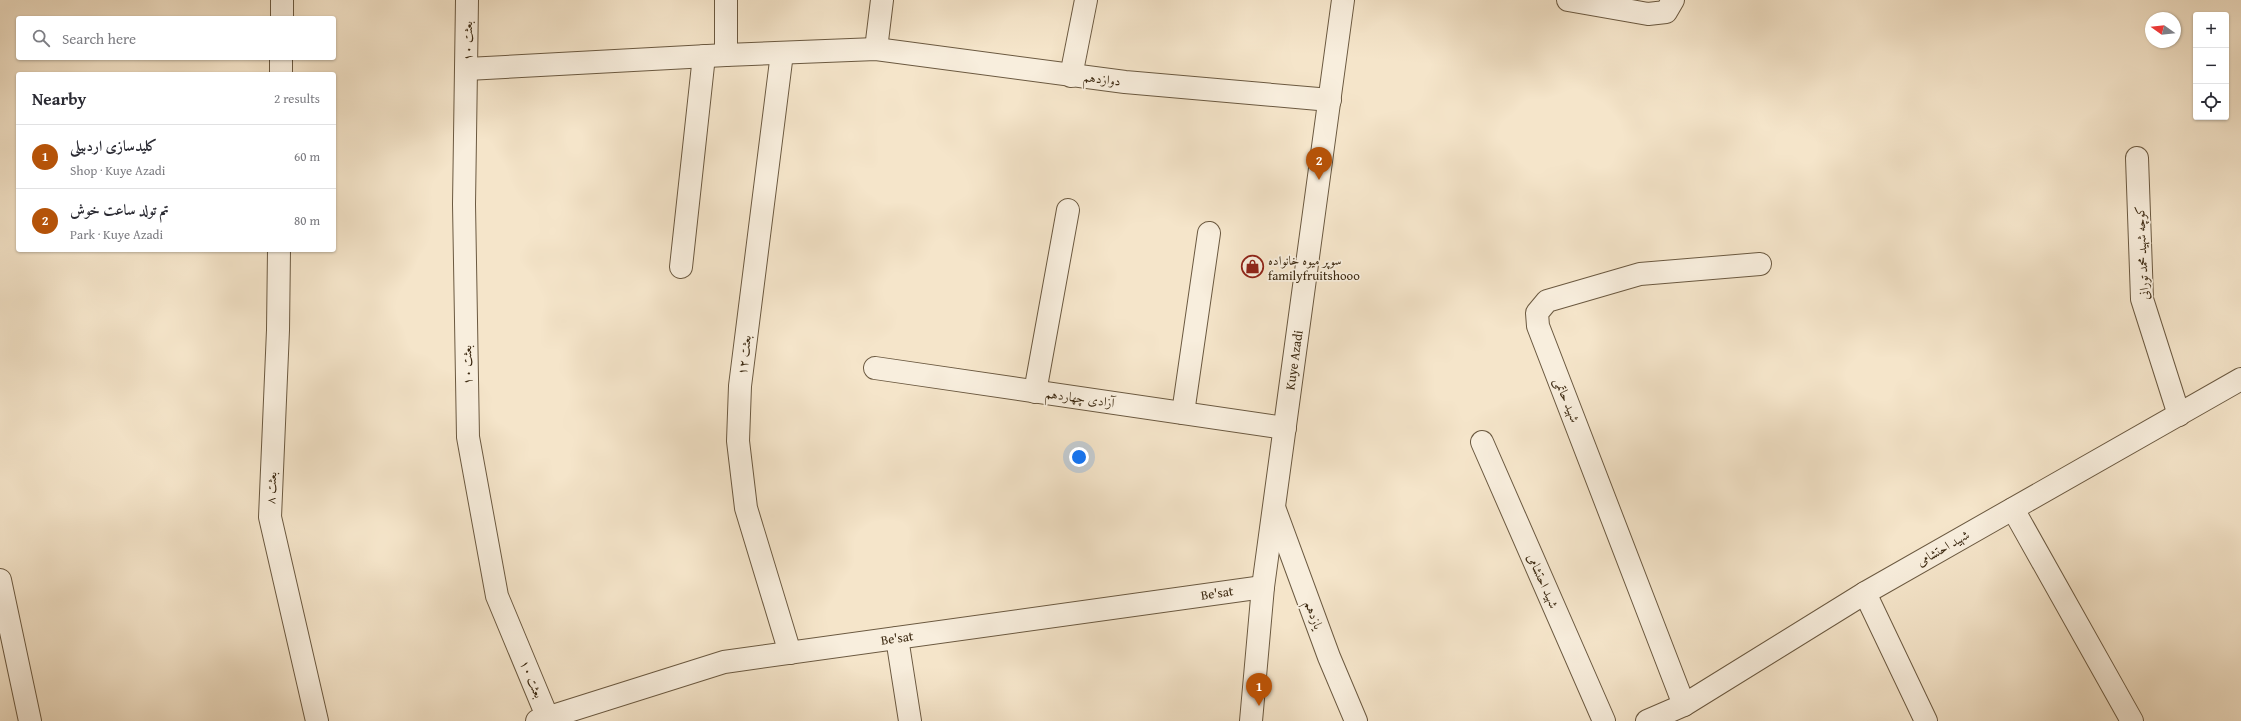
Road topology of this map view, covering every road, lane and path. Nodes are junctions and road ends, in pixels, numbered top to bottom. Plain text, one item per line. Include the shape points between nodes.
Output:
1 (282, 0) edge
2 (467, 0) edge
3 (726, 0) edge
4 (882, 0) edge
5 (1086, 0) edge
6 (1343, 0) edge
7 (1568, 0) edge
8 (1669, 6) edge
9 (282, 16) edge
10 (876, 49) junction
11 (782, 53) junction
12 (726, 55) junction
13 (704, 56) junction
14 (281, 60) edge
15 (468, 69) junction
16 (281, 72) edge
17 (1071, 76) junction
18 (1330, 100) junction
19 (2137, 158) dead end
20 (1068, 210) dead end
21 (1209, 233) dead end
22 (279, 252) edge
23 (1760, 264) dead end
24 (680, 267) dead end
25 (875, 368) dead end
26 (2241, 379) edge
27 (1035, 392) junction
28 (1183, 413) junction
29 (2179, 415) junction
30 (1285, 428) junction
31 (1482, 442) dead end
32 (1274, 507) junction
33 (2013, 509) junction
34 (0, 580) edge
35 (1263, 587) junction
36 (1865, 592) junction
37 (897, 638) junction
38 (790, 653) junction
39 (1684, 705) junction
40 (545, 720) edge
41 (30, 721) edge
42 (317, 721) edge
43 (910, 721) edge
44 (1251, 721) edge
45 (1356, 721) edge
46 (1604, 721) edge
47 (1647, 721) edge
48 (1926, 721) edge
49 (2132, 721) edge

1 - 9 street
2 - 15 street, بعثت ۱۰
3 - 12 street
4 - 10 street
5 - 17 street
6 - 18 street, Kuye Azadi
7 - 8 street via 1648,14
10 - 11 street, دوازدهم
10 - 17 street, دوازدهم
11 - 12 street, دوازدهم
11 - 38 street, بعثت ۱۲ via 740,386 738,441 746,508
12 - 13 street, دوازدهم
13 - 15 street, دوازدهم
13 - 24 street
14 - 16 street
15 - 40 street, بعثت ۱۰ via 464,204 468,437 497,596
17 - 18 street, دوازدهم
18 - 30 street, Kuye Azadi
19 - 29 street, کوچه شهید محمد تورانی via 2142,299
20 - 27 street
21 - 28 street
22 - 42 street, بعثت ٨ via 270,517
23 - 39 street, شهید حاتمی via 1640,274 1547,301 1537,313 1538,326
25 - 27 street, آزادی چهاردهم
26 - 29 street, شهید احتشامی
27 - 28 street, آزادی چهاردهم
28 - 30 street, آزادی چهاردهم
29 - 33 street, شهید احتشامی
30 - 32 street, Kuye Azadi
31 - 46 street, شهید احتشامی
32 - 35 street, Kuye Azadi
32 - 45 street, یازدهم via 1329,657
33 - 36 street, شهید احتشامی
33 - 49 street
34 - 41 street
35 - 37 street, Be'sat
35 - 44 street, Kuye Azadi
36 - 39 street, شهید احتشامی
36 - 48 street
37 - 38 street, Be'sat
37 - 43 street
38 - 40 street, Be'sat via 724,662
39 - 47 street, شهید احتشامی

